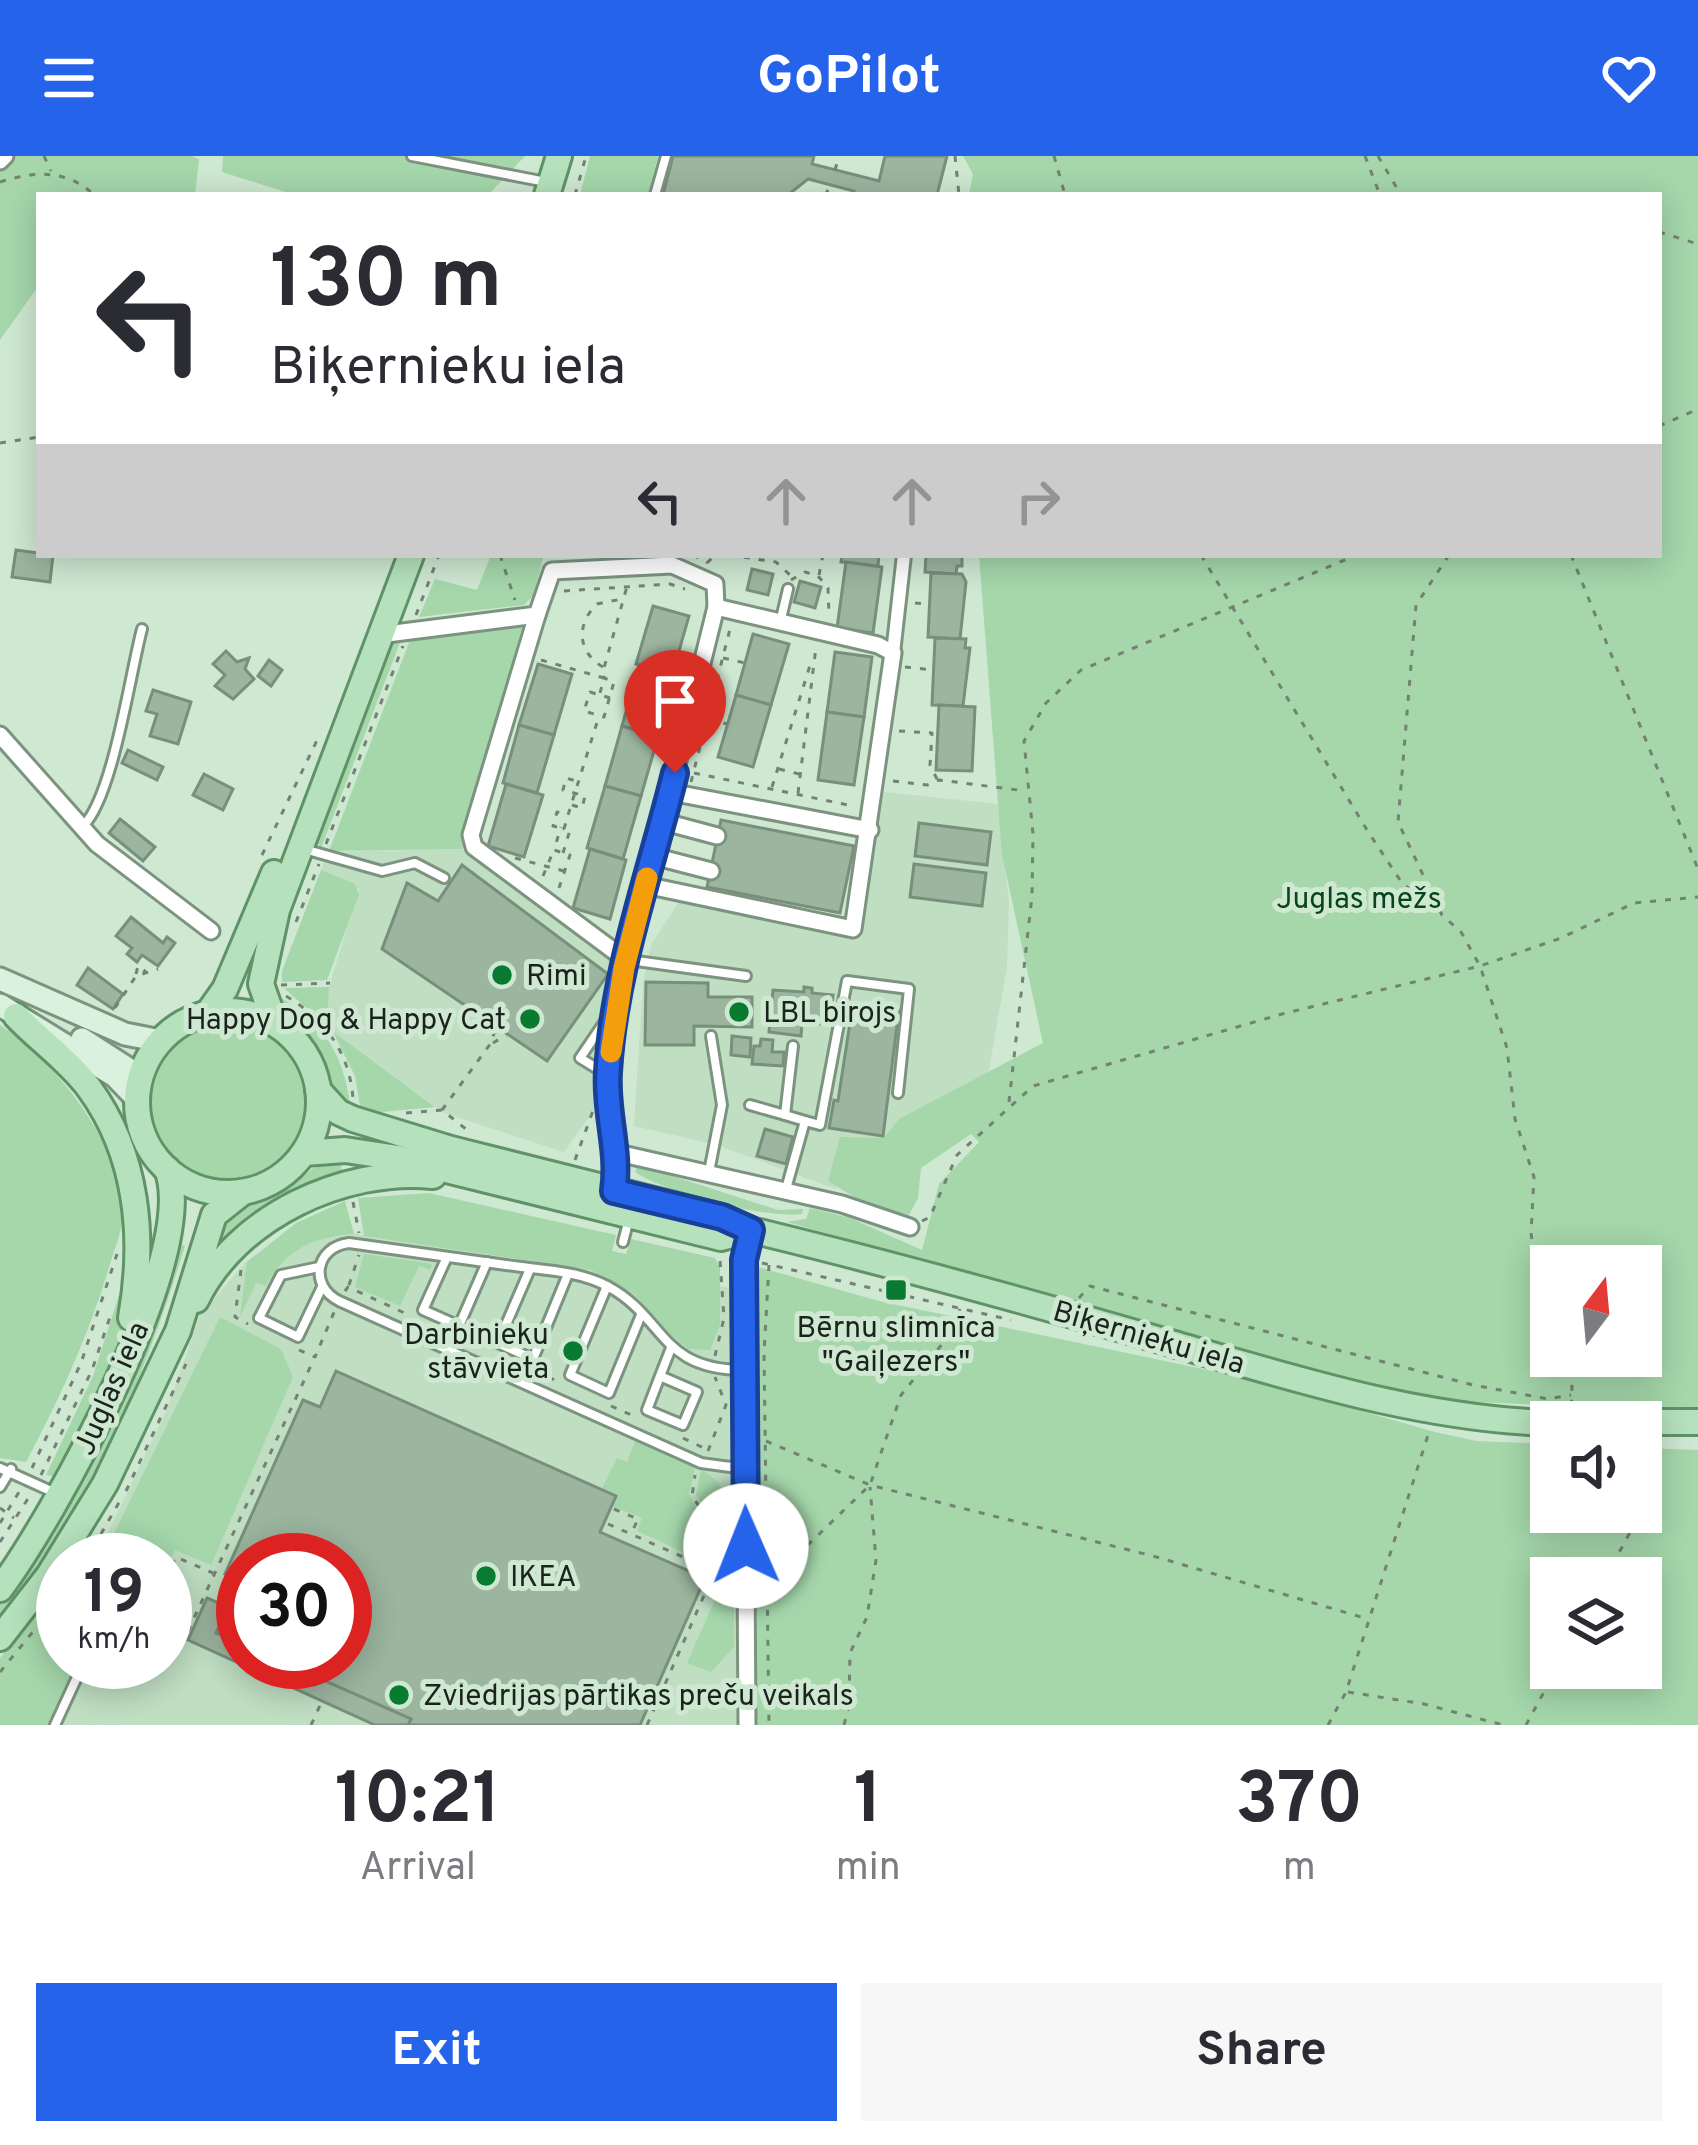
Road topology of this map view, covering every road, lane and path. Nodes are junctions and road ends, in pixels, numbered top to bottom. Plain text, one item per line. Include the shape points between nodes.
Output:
1 (44, 156) edge
2 (412, 156) edge
3 (559, 156) edge
4 (586, 156) edge
5 (666, 156) edge
6 (839, 156) edge
7 (955, 156) edge
8 (1054, 156) edge
9 (1365, 156) edge
10 (1378, 156) edge
11 (835, 170) dead end
12 (51, 172) junction
13 (0, 182) edge
14 (831, 185) dead end
15 (549, 189) edge
16 (91, 192) edge
17 (576, 192) edge
18 (657, 192) edge
19 (827, 192) edge
20 (959, 192) edge
21 (1064, 192) edge
22 (1380, 192) edge
23 (1399, 192) edge
24 (1662, 233) edge
25 (1698, 244) edge
26 (1698, 409) edge
27 (1662, 424) edge
28 (36, 437) edge
29 (0, 443) edge
30 (410, 558) edge
31 (438, 558) edge
32 (501, 558) edge
33 (698, 558) edge
34 (741, 558) edge
35 (755, 558) edge
36 (779, 558) edge
37 (823, 558) edge
38 (904, 558) edge
39 (1203, 558) edge
40 (1350, 558) edge
41 (1447, 558) edge
42 (1572, 558) edge
43 (757, 562) junction
44 (776, 562) junction
45 (553, 563) edge
46 (707, 563) dead end
47 (627, 566) junction
48 (818, 576) junction
49 (791, 577) junction
50 (628, 586) junction
51 (788, 590) joint
52 (544, 593) junction
53 (624, 599) junction
54 (717, 603) junction
55 (1231, 608) junction
56 (734, 612) junction
57 (531, 613) junction
58 (780, 623) junction
59 (142, 628) dead end
60 (409, 632) junction
61 (822, 634) junction
62 (379, 635) junction
63 (525, 655) junction
64 (814, 657) junction
65 (892, 659) junction
66 (604, 668) junction
67 (934, 670) dead end
68 (604, 678) junction
69 (599, 694) junction
70 (610, 698) junction
71 (599, 716) junction
72 (337, 721) junction
73 (790, 728) junction
74 (884, 729) junction
75 (806, 732) junction
76 (0, 735) edge
77 (778, 769) junction
78 (694, 773) junction
79 (800, 774) junction
80 (877, 780) junction
81 (939, 780) junction
82 (578, 782) junction
83 (771, 789) junction
84 (1028, 791) junction
85 (574, 793) junction
86 (679, 794) junction
87 (798, 794) junction
88 (846, 804) junction
89 (571, 805) junction
90 (873, 809) junction
91 (568, 815) junction
92 (661, 821) junction
93 (81, 828) junction
94 (562, 828) junction
95 (870, 830) junction
96 (717, 836) dead end
97 (554, 850) junction
98 (311, 851) junction
99 (563, 853) junction
100 (653, 856) junction
101 (261, 857) dead end
102 (511, 857) dead end
103 (549, 867) junction
104 (1698, 868) edge
105 (710, 871) dead end
106 (565, 872) junction
107 (444, 878) dead end
108 (645, 885) junction
109 (532, 891) junction
110 (1698, 897) edge
111 (551, 905) junction
112 (1442, 915) junction
113 (295, 925) dead end
114 (211, 932) dead end
115 (626, 960) junction
116 (1480, 966) junction
117 (158, 969) dead end
118 (746, 976) dead end
119 (0, 979) edge
120 (276, 979) dead end
121 (329, 983) dead end
122 (276, 986) junction
123 (618, 1003) junction
124 (5, 1007) edge
125 (114, 1010) dead end
126 (218, 1012) junction
127 (274, 1024) junction
128 (496, 1027) dead end
129 (506, 1035) dead end
130 (711, 1036) dead end
131 (161, 1041) junction
132 (491, 1043) junction
133 (793, 1046) dead end
134 (607, 1075) junction
135 (139, 1089) junction
136 (898, 1094) dead end
137 (318, 1102) junction
138 (1008, 1104) junction
139 (750, 1105) dead end
140 (356, 1108) dead end
141 (603, 1108) junction
142 (442, 1110) junction
143 (396, 1114) dead end
144 (785, 1115) junction
145 (805, 1120) junction
146 (480, 1142) dead end
147 (304, 1153) junction
148 (618, 1153) junction
149 (567, 1166) dead end
150 (167, 1168) junction
151 (709, 1173) junction
152 (460, 1177) junction
153 (786, 1191) junction
154 (231, 1192) junction
155 (619, 1216) junction
156 (910, 1227) joint
157 (751, 1230) junction
158 (119, 1245) dead end
159 (1533, 1245) edge
160 (779, 1253) dead end
161 (447, 1256) junction
162 (718, 1256) dead end
163 (487, 1262) junction
164 (769, 1265) junction
165 (319, 1267) junction
166 (530, 1269) junction
167 (568, 1274) junction
168 (323, 1286) junction
169 (607, 1286) junction
170 (965, 1297) junction
171 (115, 1301) dead end
172 (1065, 1312) junction
173 (641, 1316) junction
174 (1023, 1323) dead end
175 (178, 1331) junction
176 (671, 1348) junction
177 (128, 1350) junction
178 (315, 1357) dead end
179 (714, 1368) junction
180 (745, 1370) junction
181 (660, 1376) junction
182 (1567, 1377) edge
183 (152, 1388) junction
184 (1571, 1395) junction
185 (1571, 1401) edge
186 (1431, 1414) junction
187 (1530, 1421) edge
188 (1698, 1422) edge
189 (1662, 1423) edge
190 (766, 1441) junction
191 (745, 1460) junction
192 (701, 1463) junction
193 (5, 1468) edge
194 (27, 1477) junction
195 (870, 1485) junction
196 (0, 1487) edge
197 (49, 1490) junction
198 (0, 1508) edge
199 (614, 1509) dead end
200 (7, 1513) junction
201 (16, 1519) junction
202 (0, 1523) edge
203 (608, 1524) dead end
204 (631, 1534) junction
205 (0, 1542) edge
206 (192, 1564) edge
207 (786, 1566) dead end
208 (717, 1572) junction
209 (215, 1574) junction
210 (0, 1589) edge
211 (1368, 1619) junction
212 (192, 1627) edge
213 (36, 1628) edge
214 (0, 1638) edge
215 (0, 1672) edge
216 (72, 1689) edge
217 (1546, 1689) edge
218 (1346, 1692) junction
219 (322, 1701) dead end
220 (56, 1725) edge
221 (311, 1725) edge
222 (647, 1725) edge
223 (747, 1725) edge
224 (769, 1725) edge
225 (844, 1725) edge
226 (1328, 1725) edge
227 (1503, 1725) edge
228 (1526, 1725) edge

1 - 12 path
2 - 15 lane
3 - 15 main road
4 - 17 path
5 - 18 lane
6 - 11 path
7 - 20 path
8 - 21 path
9 - 22 path
10 - 23 path
12 - 13 path
12 - 16 path
14 - 19 path
24 - 25 path
26 - 27 path
28 - 29 path
30 - 62 main road
31 - 60 path
32 - 57 path via 510,595
33 - 46 path
34 - 43 path
35 - 43 path
36 - 44 path
37 - 48 path
38 - 65 street
39 - 55 path
40 - 55 path
41 - 112 path via 1416,605 1398,822
42 - 104 path
43 - 44 path
44 - 49 path
45 - 47 street
45 - 52 street
47 - 50 path
47 - 54 street via 685,568 715,584
48 - 49 path
48 - 61 path via 831,598
49 - 51 path
50 - 52 path
50 - 53 path
50 - 54 path via 670,584
51 - 58 lane
52 - 57 street
53 - 66 path
53 - 66 path via 597,604 583,623 584,648
54 - 56 street
54 - 86 street
55 - 84 path via 1081,670 1046,703 1024,741
55 - 112 path via 1402,883
56 - 58 street
56 - 78 path
57 - 60 street
57 - 63 street
58 - 61 street
59 - 93 lane via 107,779
60 - 62 street
60 - 98 path
61 - 64 path
61 - 65 street via 878,645
62 - 72 main road
63 - 68 path
63 - 109 street via 471,835 478,853
64 - 73 path
64 - 75 path
65 - 67 path
65 - 74 street
66 - 68 path
68 - 69 path
68 - 70 path via 614,682
69 - 70 path
69 - 71 path via 590,692 584,711
70 - 71 path
71 - 82 path
72 - 98 main road
72 - 101 path
72 - 126 main road
73 - 75 path
73 - 77 path
74 - 80 street
74 - 81 path via 935,734 930,765
75 - 79 path
76 - 93 street
77 - 79 path
77 - 83 path
78 - 83 path
78 - 86 path
79 - 87 path
80 - 81 path
80 - 88 path
80 - 90 street
81 - 84 path
82 - 85 path
82 - 85 path via 566,778 563,790
83 - 87 path
84 - 138 path via 1030,945
85 - 89 path
85 - 89 path via 585,796 582,808
86 - 92 street
86 - 95 street
87 - 88 path
88 - 90 path
89 - 91 path
90 - 95 street
91 - 94 path
91 - 94 path via 556,812 553,826
92 - 96 street
92 - 100 street
93 - 114 street
94 - 97 path
94 - 99 path via 570,830
95 - 108 street via 853,928
97 - 99 path
97 - 103 path
98 - 107 lane via 382,872 415,862
98 - 113 path
98 - 127 main road via 263,963
99 - 106 path via 570,855
100 - 105 street
100 - 108 street
102 - 103 path
103 - 106 path
103 - 109 path
106 - 111 path
108 - 115 street
109 - 111 street
110 - 116 path via 1634,902
111 - 115 street
112 - 116 path
115 - 118 lane
115 - 123 street
116 - 138 path via 1074,1071
116 - 159 path via 1534,1177
117 - 125 path via 138,966
119 - 131 main road via 125,1034
120 - 122 path
121 - 122 path
122 - 140 path via 313,1014 342,1051
123 - 134 street
123 - 134 lane via 580,1058
124 - 135 main road via 57,1025
124 - 177 main road via 90,1090 125,1160 139,1230
126 - 127 main road
126 - 131 main road via 179,1025
127 - 137 main road via 304,1052
128 - 132 path
129 - 132 path
130 - 151 lane via 722,1105
131 - 135 main road
132 - 142 path
133 - 144 lane
134 - 141 street
135 - 150 main road via 146,1142
136 - 145 lane via 909,989 847,981 820,1125
137 - 147 main road
137 - 155 main road, Biķernieku iela
138 - 156 path via 957,1155 930,1217
139 - 144 lane
141 - 148 street
141 - 149 path
142 - 143 path
142 - 146 path
144 - 145 lane
145 - 153 lane
147 - 152 main road, Biķernieku iela via 363,1152
147 - 154 main road via 281,1176
148 - 151 street
148 - 155 street
150 - 154 main road via 187,1184
150 - 177 main road, Juglas iela via 170,1214
151 - 153 street
152 - 155 main road, Biķernieku iela
152 - 175 main road via 371,1179 299,1202 229,1257
153 - 156 street
154 - 175 main road, Juglas iela via 214,1215
154 - 183 main road, Juglas iela via 200,1210
155 - 157 main road, Biķernieku iela via 722,1217
157 - 170 main road, Biķernieku iela
157 - 180 street
158 - 194 path via 81,1363
160 - 164 path
161 - 163 lane
161 - 163 lane via 423,1310 460,1326
161 - 165 lane via 349,1243 326,1252
162 - 179 path via 724,1318
163 - 166 lane
164 - 170 path
164 - 190 path
165 - 168 lane
165 - 168 lane via 281,1275 259,1318 298,1337
166 - 167 lane
166 - 167 lane via 498,1343 533,1359
167 - 169 lane
168 - 192 lane via 339,1301
169 - 173 lane
169 - 173 lane via 570,1375 609,1393
170 - 172 main road, Biķernieku iela
170 - 174 path
170 - 195 path via 947,1338 901,1395
171 - 197 path
172 - 184 path via 1090,1286 1473,1385 1548,1400
172 - 186 main road, Biķernieku iela
173 - 176 lane
175 - 183 main road, Juglas iela
176 - 179 lane
176 - 181 lane
177 - 197 main road, Juglas iela via 105,1411
178 - 209 path
179 - 180 lane
179 - 192 path via 725,1412
180 - 191 street
181 - 181 lane via 647,1410 682,1425 697,1392
182 - 184 path
183 - 214 main road, Juglas iela via 78,1531
184 - 185 path
186 - 187 main road, Biķernieku iela
186 - 211 path
188 - 189 main road
190 - 195 path
190 - 224 path
191 - 192 lane
191 - 223 street
192 - 208 path via 692,1496 718,1538
193 - 194 lane
193 - 196 lane
194 - 197 lane
194 - 200 path
195 - 207 path
195 - 211 path
195 - 225 path via 877,1560 867,1617 850,1653
197 - 201 path
197 - 210 main road, Juglas iela
198 - 200 path
199 - 204 path via 638,1520
200 - 201 path
200 - 202 path
201 - 205 path
203 - 204 path
204 - 208 path
206 - 209 path
208 - 222 path
209 - 212 path
211 - 218 path
213 - 215 path
216 - 220 lane
217 - 228 path
218 - 226 path
218 - 227 path
219 - 221 path

